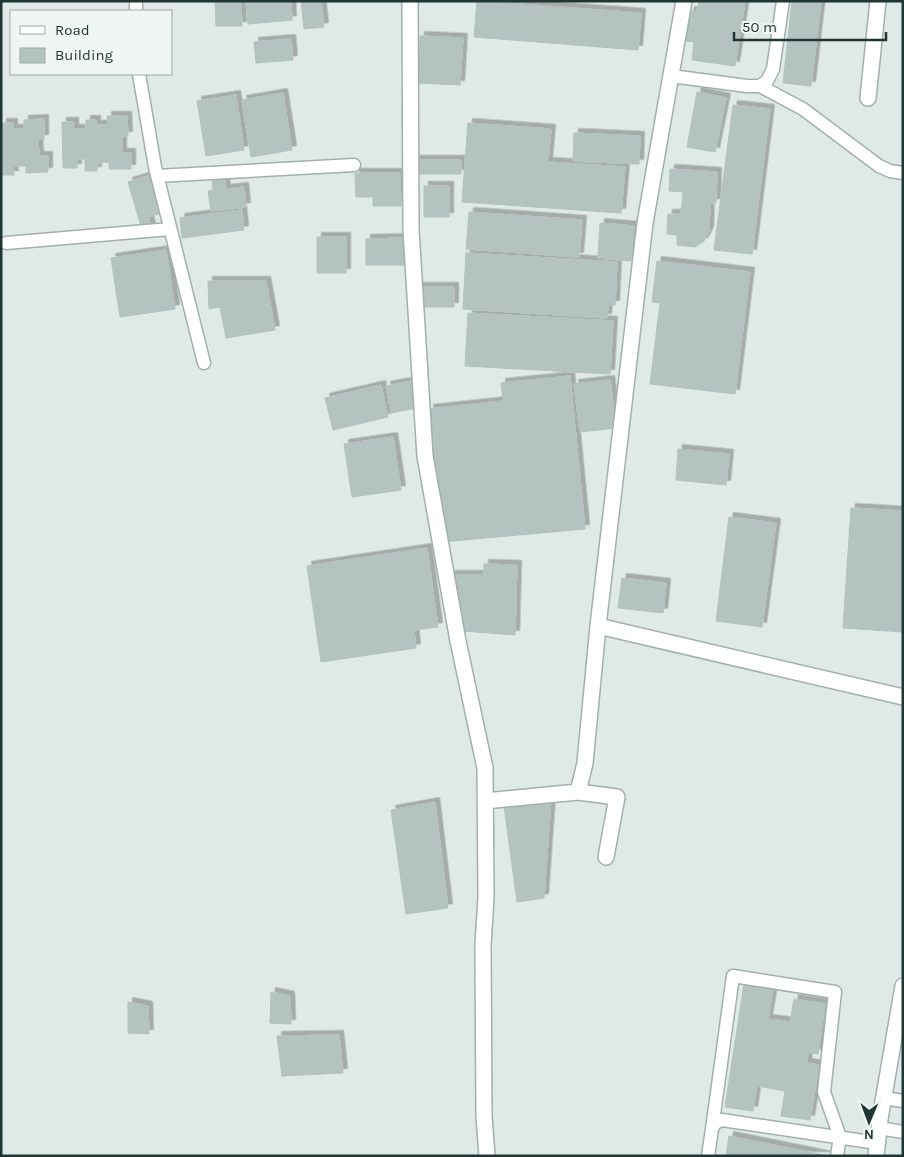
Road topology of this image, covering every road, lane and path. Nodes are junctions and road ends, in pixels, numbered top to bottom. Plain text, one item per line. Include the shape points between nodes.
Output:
1 (410, 1) edge
2 (684, 1) edge
3 (783, 1) edge
4 (878, 1) edge
5 (139, 75) edge
6 (671, 76) junction
7 (760, 86) junction
8 (868, 98) dead end
9 (354, 165) dead end
10 (903, 173) edge
11 (157, 176) junction
12 (170, 229) junction
13 (6, 243) dead end
14 (204, 363) dead end
15 (598, 626) junction
16 (903, 698) edge
17 (578, 792) junction
18 (485, 801) junction
19 (606, 856) dead end
20 (903, 986) edge
21 (884, 1098) junction
22 (903, 1101) edge
23 (712, 1129) junction
24 (903, 1132) edge
25 (840, 1137) junction
26 (877, 1142) edge
27 (487, 1156) edge
28 (708, 1156) edge
29 (837, 1156) edge

1 - 18 street via 411,230 425,456 458,641 485,768
2 - 6 street
3 - 7 lane via 772,69
4 - 8 street
5 - 11 lane
6 - 7 lane
6 - 15 street via 645,223
7 - 10 lane via 803,109 879,166
9 - 11 lane
11 - 12 lane
12 - 13 lane
12 - 14 lane
15 - 16 street
15 - 17 street via 585,763
17 - 18 street
17 - 19 street via 617,797
18 - 27 street via 483,945
20 - 21 street
21 - 22 lane
21 - 26 street
23 - 25 lane via 722,1120
23 - 25 lane via 733,976 835,992 824,1092
23 - 28 lane
24 - 26 lane
25 - 26 lane
25 - 29 lane

